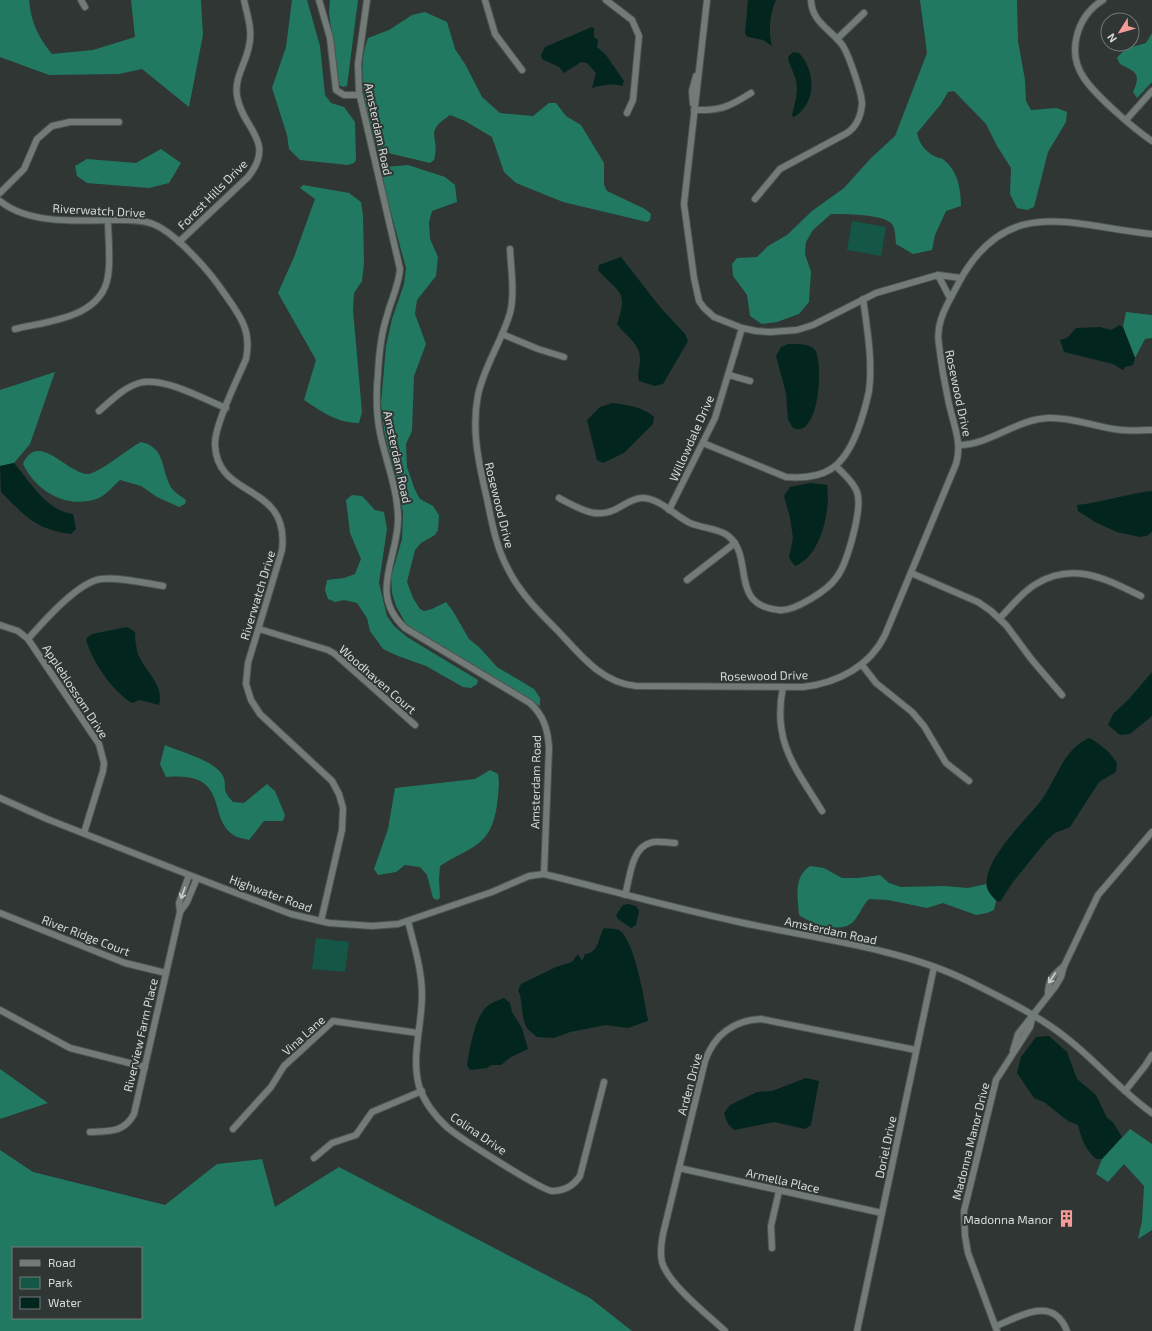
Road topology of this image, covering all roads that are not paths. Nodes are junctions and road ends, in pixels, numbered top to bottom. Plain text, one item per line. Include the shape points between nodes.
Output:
1 (81, 0) edge
2 (244, 0) edge
3 (319, 0) edge
4 (367, 0) edge
5 (485, 0) edge
6 (606, 0) edge
7 (707, 0) edge
8 (811, 0) edge
9 (1103, 0) edge
10 (84, 7) dead end
11 (864, 13) dead end
12 (837, 39) junction
13 (522, 70) dead end
14 (1152, 91) edge
15 (751, 93) dead end
16 (360, 95) junction
17 (694, 110) junction
18 (627, 114) dead end
19 (1126, 120) junction
20 (119, 122) dead end
21 (1152, 140) edge
22 (0, 193) edge
23 (755, 199) dead end
24 (0, 200) edge
25 (108, 220) junction
26 (1152, 234) edge
27 (179, 242) junction
28 (510, 249) dead end
29 (938, 275) junction
30 (961, 278) junction
31 (950, 298) junction
32 (863, 299) junction
33 (742, 328) junction
34 (16, 329) dead end
35 (502, 334) junction
36 (564, 357) dead end
37 (729, 375) junction
38 (750, 381) dead end
39 (226, 408) junction
40 (99, 411) dead end
41 (1152, 430) edge
42 (703, 443) junction
43 (959, 445) junction
44 (836, 466) junction
45 (559, 498) dead end
46 (669, 510) junction
47 (735, 543) junction
48 (911, 573) junction
49 (687, 580) dead end
50 (163, 586) dead end
51 (1141, 596) dead end
52 (1000, 618) junction
53 (0, 625) edge
54 (258, 629) junction
55 (28, 639) junction
56 (862, 665) junction
57 (783, 687) junction
58 (1062, 695) dead end
59 (414, 725) dead end
60 (969, 781) dead end
61 (0, 798) edge
62 (822, 811) dead end
63 (1152, 832) edge
64 (84, 833) junction
65 (675, 843) dead end
66 (544, 874) junction
67 (189, 875) junction
68 (197, 878) junction
69 (625, 895) junction
70 (180, 912) junction
71 (0, 913) edge
72 (321, 921) junction
73 (408, 921) junction
74 (934, 967) junction
75 (166, 973) junction
76 (0, 1010) edge
77 (1034, 1016) junction
78 (418, 1033) junction
79 (916, 1050) junction
80 (1152, 1055) edge
81 (145, 1067) junction
82 (604, 1082) dead end
83 (422, 1091) junction
84 (1125, 1091) junction
85 (1152, 1113) edge
86 (233, 1129) dead end
87 (90, 1132) dead end
88 (314, 1158) dead end
89 (679, 1168) junction
90 (779, 1191) junction
91 (882, 1213) junction
92 (772, 1248) dead end
93 (996, 1329) edge
94 (725, 1331) edge
95 (857, 1331) edge
96 (1066, 1331) edge

1 - 10 street
2 - 27 street, Forest Hills Drive via 250,44 238,76 237,96 258,140 259,158 248,177
3 - 16 street via 330,38 336,90 344,95
4 - 16 street, Amsterdam Road via 358,64
5 - 13 street via 495,34
6 - 18 street via 632,20 639,36 633,100
7 - 17 street
8 - 12 street via 812,11 817,20
9 - 19 street via 1088,12 1082,21 1076,39 1076,59 1090,86
11 - 12 street
12 - 23 street via 849,58 862,103 857,122 847,133 780,169
14 - 19 street
15 - 17 street via 723,109
16 - 66 street, Amsterdam Road via 400,269 382,338 376,395 379,427 397,502 398,520 386,579 387,600 394,616 405,628 530,703 543,718 549,748
17 - 33 street via 684,204 696,293 704,308 714,318
19 - 21 street
20 - 22 street via 70,122 52,126 37,139 24,169
24 - 25 street, Riverwatch Drive via 22,212 52,219
25 - 27 street, Riverwatch Drive via 133,220 153,224
25 - 34 street via 108,276 104,289 93,304 75,314
26 - 30 street, Rosewood Drive via 1069,222 1046,221 1021,225 999,235 984,248 973,258
27 - 39 street, Riverwatch Drive via 219,285 246,328 246,359
28 - 35 street, Rosewood Drive via 512,303
29 - 30 street
29 - 31 street
29 - 32 street
30 - 31 street, Rosewood Drive
31 - 43 street, Rosewood Drive via 942,315 938,336 948,400
32 - 33 street via 813,325 797,330 770,332
32 - 44 street via 870,381 864,412 851,448
33 - 37 street, Willowdale Drive
35 - 36 street
35 - 57 street, Rosewood Drive via 478,394 474,421 475,444 498,547 515,581 533,606 603,676 626,686
37 - 38 street
37 - 42 street, Willowdale Drive via 715,418
39 - 40 street via 167,384 152,382 128,388
39 - 54 street, Riverwatch Drive via 214,444 219,464 231,480 267,502 276,512 282,528 282,550
41 - 43 street via 1121,430 1077,420 1049,418 1027,421 972,444
42 - 44 street via 786,476 813,476
42 - 46 street, Willowdale Drive
43 - 48 street, Rosewood Drive via 956,464
44 - 47 street via 854,486 859,503 843,568 825,589 786,610 763,605 747,591 740,551
45 - 46 street via 595,514 611,512 632,500 644,498 652,499
46 - 47 street via 689,523 727,535
47 - 49 street
48 - 52 street via 978,602
48 - 56 street, Rosewood Drive via 881,643 873,656
50 - 55 street via 104,579 86,584
51 - 52 street via 1093,575 1065,574 1035,584
52 - 58 street
53 - 55 street, Appleblossom Drive via 18,631
54 - 59 street, Woodhaven Court via 336,654
54 - 72 street, Riverwatch Drive via 246,676 251,700 260,714 328,776 342,800 342,830
55 - 64 street, Appleblossom Drive via 90,730 102,754 102,778
56 - 57 street, Rosewood Drive via 823,683 804,687
56 - 60 street via 885,692 912,712 924,726 946,763
57 - 62 street via 779,722 786,752
61 - 64 street, Highwater Road
63 - 77 street, Madonna Manor Drive via 1098,895 1061,977
64 - 67 street, Highwater Road
65 - 69 street via 649,842 641,847 636,854
66 - 69 street, Amsterdam Road
66 - 73 street, Highwater Road via 529,876 492,892
67 - 68 street, Highwater Road
67 -> 70 street, Riverview Farm Place via 180,903
68 - 70 street, Riverview Farm Place
68 - 72 street, Highwater Road via 291,914
69 - 74 street, Amsterdam Road via 859,947
70 - 75 street, Riverview Farm Place
71 - 75 street, River Ridge Court via 125,963
72 - 73 street, Highwater Road via 372,926
73 - 78 street, Colina Drive via 422,985
74 - 77 street, Amsterdam Road
74 - 79 street, Doriel Drive
75 - 81 street, Riverview Farm Place
76 - 81 street via 70,1048
77 - 84 street, Amsterdam Road via 1068,1039
77 - 93 street, Madonna Manor Drive via 1030,1027 996,1080 964,1211 967,1248
78 - 83 street, Colina Drive via 416,1068
78 - 86 street, Vina Lane via 333,1021 284,1066 270,1087
79 - 89 street, Arden Drive via 770,1019 753,1019 736,1024 720,1035 708,1053
79 - 91 street, Doriel Drive
80 - 84 street
81 - 87 street, Riverview Farm Place via 130,1121 113,1131
82 - 83 street, Colina Drive via 580,1176 566,1188 552,1191 534,1183 448,1128 432,1110
83 - 88 street via 372,1112 356,1135 332,1143
84 - 85 street, Amsterdam Road
89 - 90 street, Armella Place
89 - 94 street, Arden Drive via 663,1234 661,1254 665,1270 672,1281
90 - 91 street, Armella Place
90 - 92 street via 771,1226
91 - 95 street, Doriel Drive
93 - 96 street via 1034,1311 1043,1310 1058,1316

